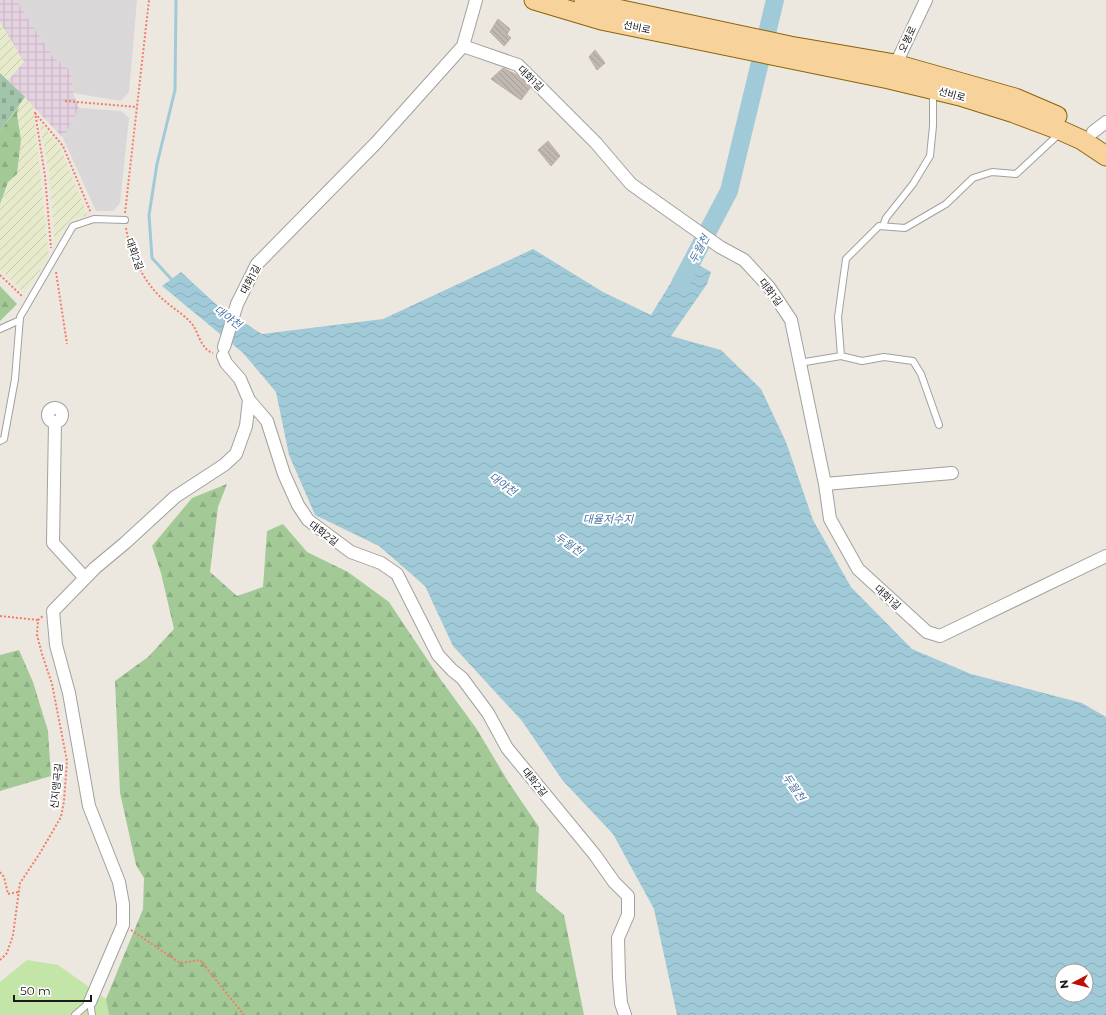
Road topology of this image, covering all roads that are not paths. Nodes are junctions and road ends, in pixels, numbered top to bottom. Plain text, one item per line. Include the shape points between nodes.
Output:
1 (476, 0) edge
2 (534, 0) edge
3 (584, 0) edge
4 (926, 0) edge
5 (603, 3) edge
6 (743, 42) junction
7 (463, 46) junction
8 (892, 71) junction
9 (933, 89) junction
10 (1062, 131) junction
11 (1102, 132) edge
12 (1106, 156) edge
13 (125, 220) road end
14 (883, 226) junction
15 (20, 320) junction
16 (0, 329) edge
17 (223, 351) joint
18 (841, 356) junction
19 (799, 363) junction
20 (249, 400) junction
21 (55, 422) dead end
22 (939, 425) dead end
23 (0, 441) edge
24 (952, 472) dead end
25 (825, 484) junction
26 (1106, 556) edge
27 (84, 578) junction
28 (90, 1002) junction
29 (75, 1015) edge
30 (92, 1015) edge
31 (625, 1015) edge

1 - 7 street, 대화1길
2 - 6 main road, 선비로 via 601,20
3 - 5 main road, 선비로
4 - 8 street, 오봉로
5 - 6 main road, 선비로
6 - 8 main road, 선비로
7 - 17 street, 대화1길 via 376,143 257,264 237,304
7 - 19 street, 대화1길 via 518,65 596,143 630,184 720,247 744,260 769,287 791,320
8 - 9 main road, 선비로
8 - 11 main road, 선비로 via 1015,98
9 - 10 main road, 선비로 via 1014,112
9 - 14 lane via 930,156
10 - 12 main road, 선비로 via 1082,140
10 - 14 lane via 1016,174 992,172 973,178 946,204 904,228
13 - 15 lane via 94,219 73,226
14 - 18 lane via 879,226 846,259 838,316
15 - 16 lane
15 - 23 lane via 8,423 4,439
17 - 20 street, 대화2길 via 226,363 240,379
18 - 19 lane
18 - 22 lane via 862,361 884,357 913,361 921,374
19 - 25 street, 대화1길
20 - 27 street via 246,426 236,454 224,465 175,497
20 - 31 street, 대화2길 via 267,421 284,474 308,520 351,552 382,563 397,574 438,655 462,678 488,713 507,748 628,896 628,915 618,938 621,1003
21 - 27 street via 53,544
24 - 25 street
25 - 26 street, 대화1길 via 830,519 858,570 927,632 940,636
27 - 28 street via 53,611 56,645 69,693 89,806 119,882 123,904 123,925
28 - 29 lane
28 - 30 lane

